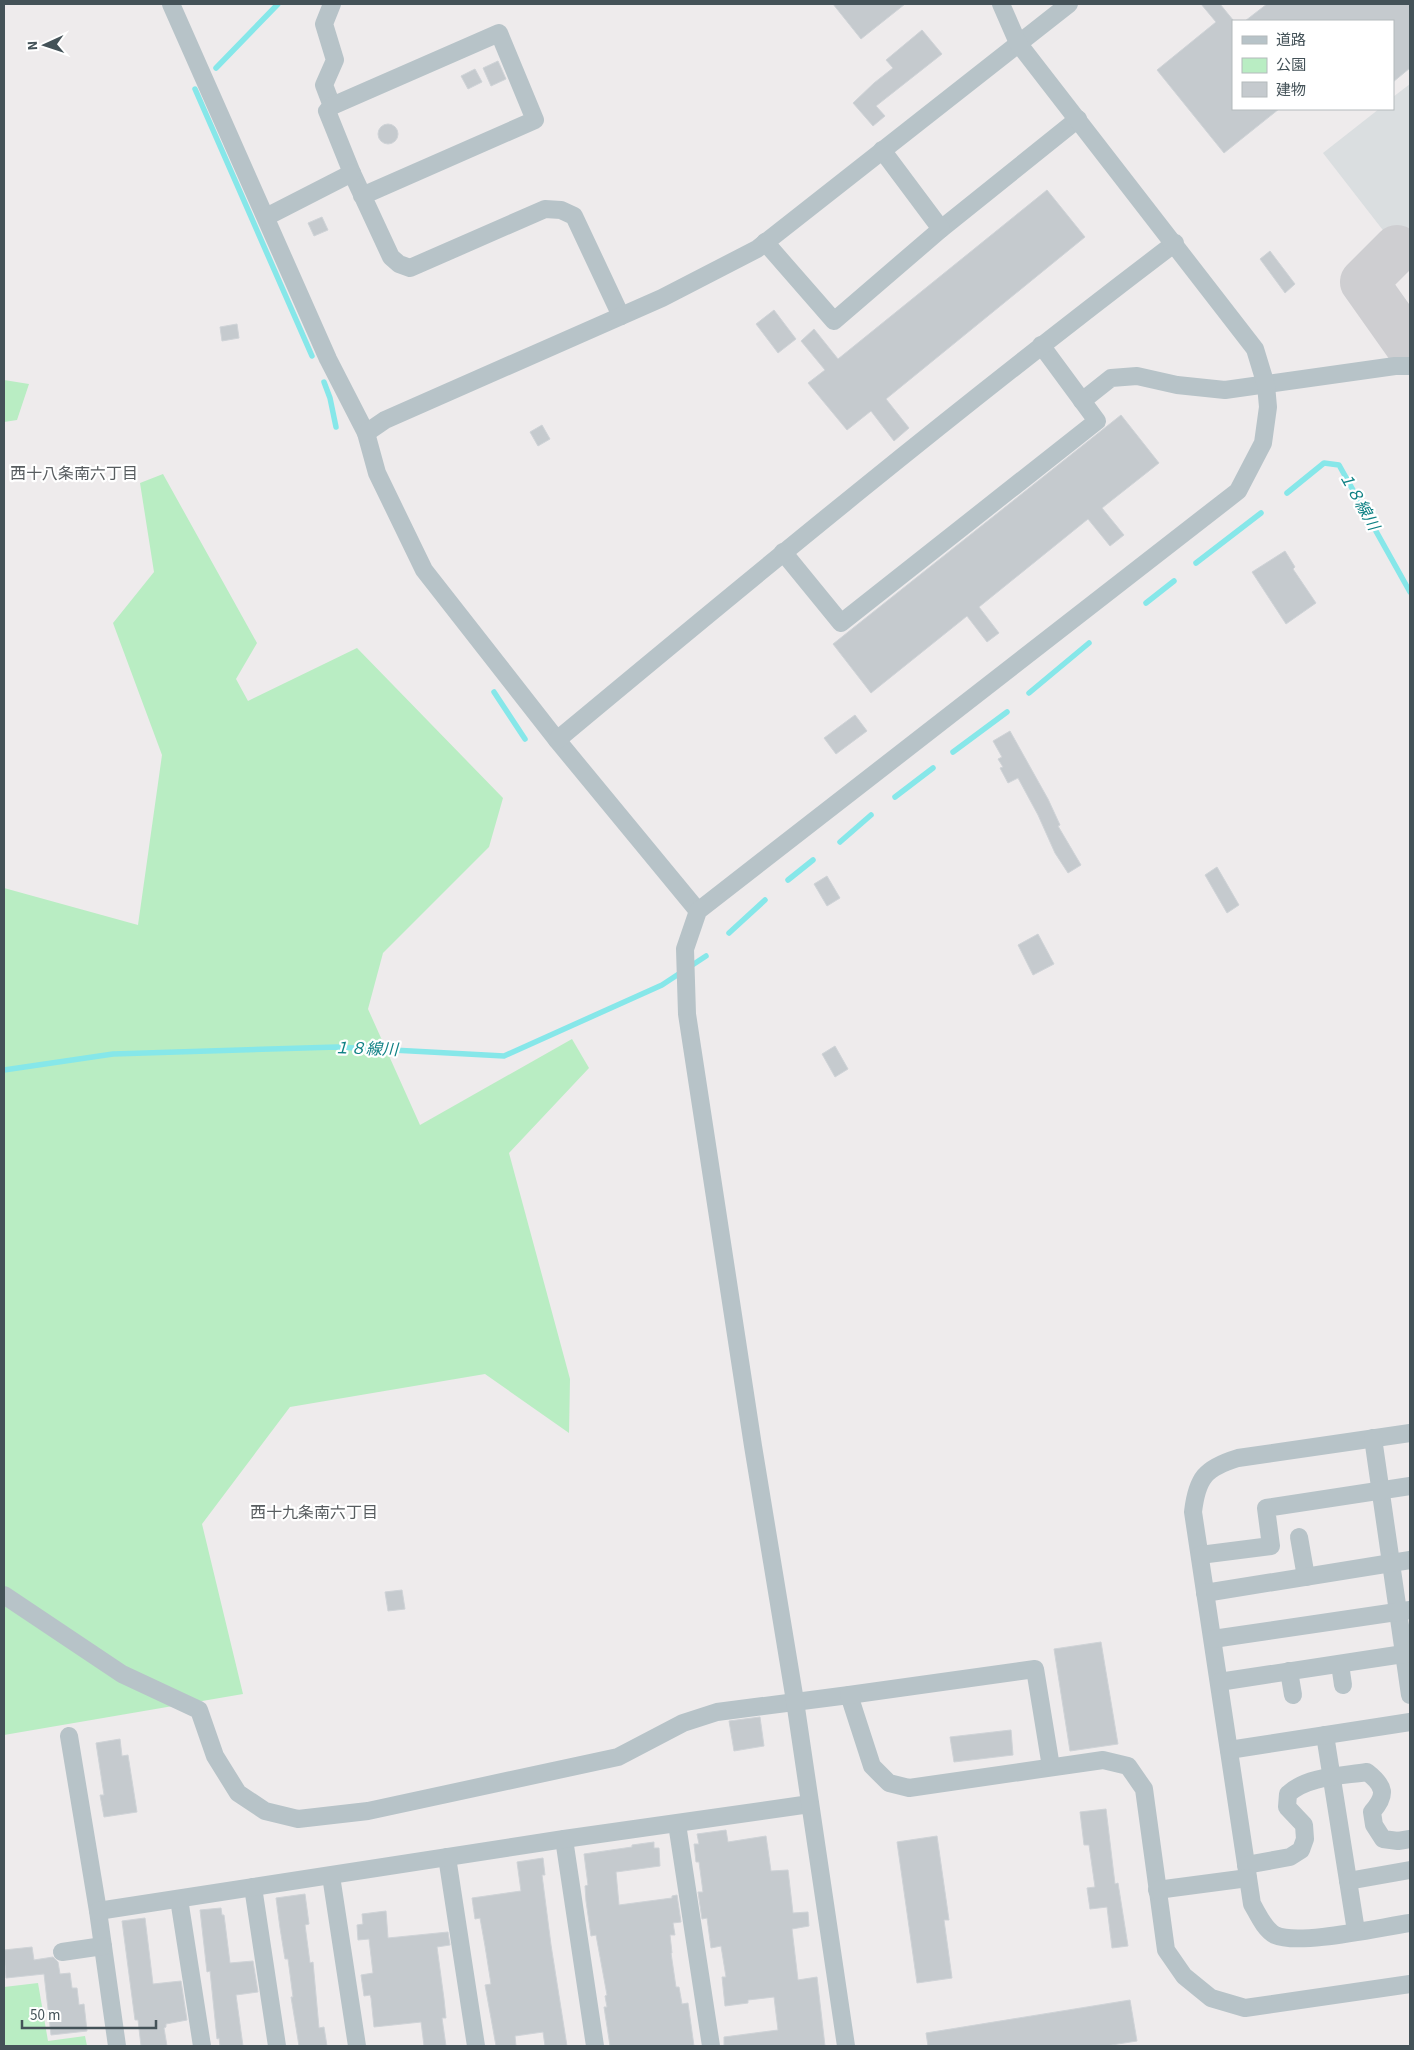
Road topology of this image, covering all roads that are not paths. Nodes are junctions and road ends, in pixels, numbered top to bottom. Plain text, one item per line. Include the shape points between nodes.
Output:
1 (171, 4) edge
2 (332, 4) edge
3 (1001, 4) edge
4 (1069, 4) edge
5 (1018, 42) junction
6 (332, 106) junction
7 (1078, 119) junction
8 (882, 150) junction
9 (352, 172) junction
10 (362, 196) junction
11 (266, 216) junction
12 (942, 229) junction
13 (765, 242) junction
14 (1175, 243) junction
15 (621, 316) junction
16 (1041, 345) junction
17 (1410, 366) edge
18 (1266, 385) junction
19 (1082, 401) junction
20 (366, 433) junction
21 (783, 552) junction
22 (557, 740) junction
23 (698, 910) junction
24 (1410, 1433) edge
25 (1372, 1438) junction
26 (1410, 1486) edge
27 (1380, 1491) junction
28 (1298, 1537) dead end
29 (1200, 1555) junction
30 (1410, 1560) edge
31 (1391, 1563) junction
32 (1306, 1577) junction
33 (1205, 1593) junction
34 (4, 1595) edge
35 (1404, 1611) edge
36 (1213, 1639) junction
37 (1407, 1653) edge
38 (1340, 1664) junction
39 (1289, 1671) junction
40 (1219, 1682) junction
41 (1343, 1685) dead end
42 (849, 1695) junction
43 (1293, 1695) dead end
44 (1410, 1695) edge
45 (795, 1701) junction
46 (1410, 1722) edge
47 (1325, 1735) junction
48 (69, 1736) dead end
49 (1229, 1750) junction
50 (1052, 1767) junction
51 (1332, 1778) junction
52 (810, 1804) junction
53 (677, 1824) junction
54 (564, 1839) junction
55 (1410, 1839) edge
56 (447, 1858) junction
57 (1410, 1870) edge
58 (1247, 1871) junction
59 (331, 1876) junction
60 (1348, 1881) junction
61 (253, 1887) junction
62 (1157, 1890) junction
63 (179, 1899) junction
64 (98, 1911) junction
65 (1410, 1923) edge
66 (1356, 1931) junction
67 (103, 1946) junction
68 (62, 1952) dead end
69 (1410, 1984) edge
70 (117, 2046) edge
71 (202, 2046) edge
72 (277, 2046) edge
73 (357, 2046) edge
74 (476, 2046) edge
75 (595, 2046) edge
76 (711, 2046) edge
77 (846, 2046) edge

1 - 11 street
2 - 6 street via 324,24 335,60 324,85
3 - 5 street
4 - 5 street
5 - 7 street
5 - 8 street
6 - 9 street via 327,111
6 - 10 street via 499,33 535,120
7 - 12 street
7 - 14 street
8 - 12 street
8 - 13 street
9 - 10 street
9 - 11 street
10 - 15 street via 391,257 398,264 410,268 545,209 561,210 574,216
11 - 20 street via 328,359
12 - 13 street via 834,321
13 - 15 street via 758,249
14 - 16 street
14 - 18 street via 1255,349
15 - 20 street via 385,420
16 - 19 street
16 - 21 street
17 - 18 street
18 - 19 street via 1225,390 1177,385 1137,376 1111,378
18 - 23 street via 1268,407 1263,443 1238,491
19 - 21 street via 1097,421 841,623
20 - 22 street via 377,473 424,570
21 - 22 street
22 - 23 street
23 - 45 street via 685,949 687,1014
24 - 25 street
25 - 27 street
25 - 29 street via 1220,1463 1204,1476 1196,1490 1193,1512
26 - 27 street
27 - 29 street via 1266,1508 1272,1546
27 - 31 street
28 - 32 street
29 - 33 street
30 - 31 street
31 - 32 street
31 - 35 street
32 - 33 street
33 - 36 street
34 - 45 street via 122,1674 199,1710 215,1756 238,1793 265,1811 298,1819 368,1811 618,1757 683,1724 717,1712
35 - 36 street
35 - 37 street
36 - 40 street
37 - 38 street
37 - 44 street
38 - 39 street
38 - 41 street
39 - 40 street
39 - 43 street
40 - 49 street
42 - 45 street
42 - 50 street via 872,1766 890,1783 909,1788
42 - 50 street via 1035,1670
45 - 52 street
46 - 47 street
47 - 49 street
47 - 51 street
48 - 64 street
49 - 58 street
50 - 62 street via 1103,1760 1128,1766 1144,1789
51 - 55 street via 1367,1772 1376,1779 1383,1790 1382,1802 1372,1812 1374,1826 1383,1838
51 - 58 street via 1306,1782 1288,1794 1287,1807 1304,1825 1305,1839 1301,1850 1290,1857
51 - 60 street
52 - 53 street
52 - 77 street
53 - 54 street
53 - 76 street
54 - 56 street
54 - 75 street
56 - 59 street
56 - 74 street
57 - 60 street via 1387,1866
58 - 62 street
58 - 66 street via 1252,1904 1275,1934 1300,1940
59 - 61 street
59 - 73 street
60 - 66 street
61 - 63 street
61 - 72 street
62 - 69 street via 1166,1950 1184,1976 1211,1998 1245,2008
63 - 64 street
63 - 71 street
64 - 67 street
65 - 66 street
67 - 68 street
67 - 70 street

